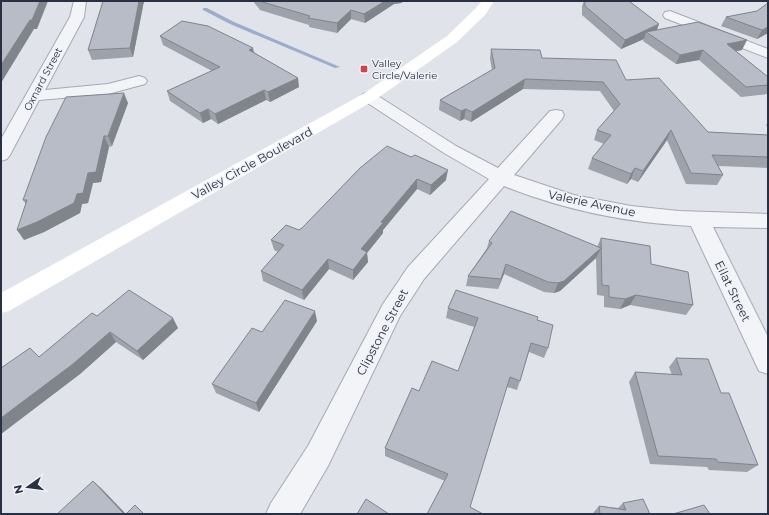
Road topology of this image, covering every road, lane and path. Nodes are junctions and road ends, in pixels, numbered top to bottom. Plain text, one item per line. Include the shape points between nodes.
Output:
1 (80, 1) edge
2 (488, 1) edge
3 (670, 15) dead end
4 (768, 54) edge
5 (139, 82) dead end
6 (34, 96) junction
7 (369, 97) junction
8 (556, 115) dead end
9 (1, 155) edge
10 (500, 176) junction
11 (698, 218) junction
12 (768, 221) edge
13 (1, 304) edge
14 (768, 363) edge
15 (282, 514) edge

1 - 6 street, Oxnard Street via 77,17
2 - 7 main road, Valley Circle Boulevard via 452,39
3 - 4 street
5 - 6 street via 108,89
6 - 9 street, Oxnard Street
7 - 10 street, Valerie Avenue via 447,148
7 - 13 main road, Valley Circle Boulevard
8 - 10 street, Clipstone Street
10 - 11 street, Valerie Avenue via 544,193 586,204 650,216
10 - 15 street, Clipstone Street via 416,273 391,311 318,456
11 - 12 street, Valerie Avenue
11 - 14 street, Eilat Street

